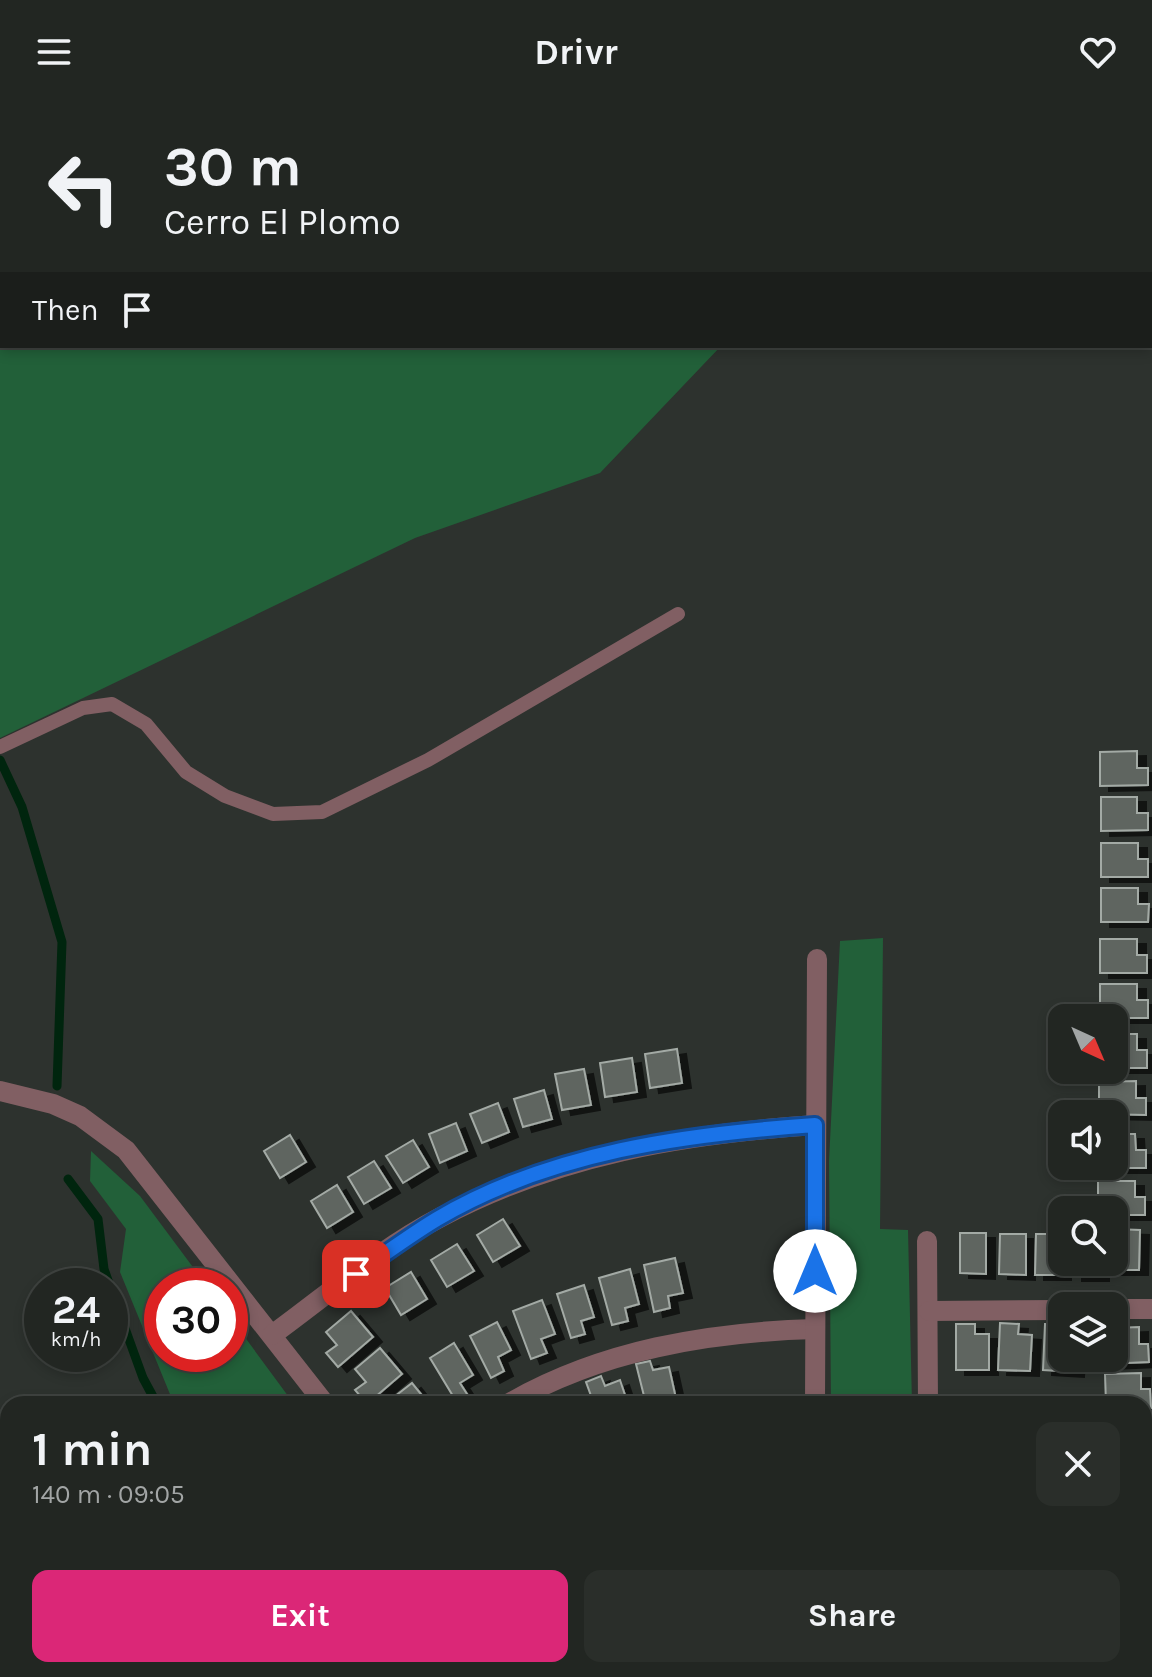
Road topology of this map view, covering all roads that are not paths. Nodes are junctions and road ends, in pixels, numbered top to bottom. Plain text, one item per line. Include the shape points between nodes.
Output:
1 (678, 614) dead end
2 (0, 747) edge
3 (817, 959) dead end
4 (0, 1091) edge
5 (815, 1125) junction
6 (927, 1241) dead end
7 (1128, 1309) edge
8 (1152, 1309) edge
9 (1048, 1310) edge
10 (929, 1311) junction
11 (815, 1329) junction
12 (272, 1335) junction
13 (319, 1396) edge
14 (525, 1396) edge
15 (815, 1396) edge
16 (928, 1396) edge

1 - 2 lane via 428,760 322,812 273,814 225,796 186,772 146,724 112,704 83,708
3 - 5 street
4 - 12 street via 80,1116 126,1150
5 - 11 street
5 - 12 street via 612,1151 526,1177 438,1218
6 - 10 street
7 - 8 street
9 - 10 street
10 - 16 street
11 - 14 street via 735,1334 656,1347
11 - 15 street
12 - 13 street

